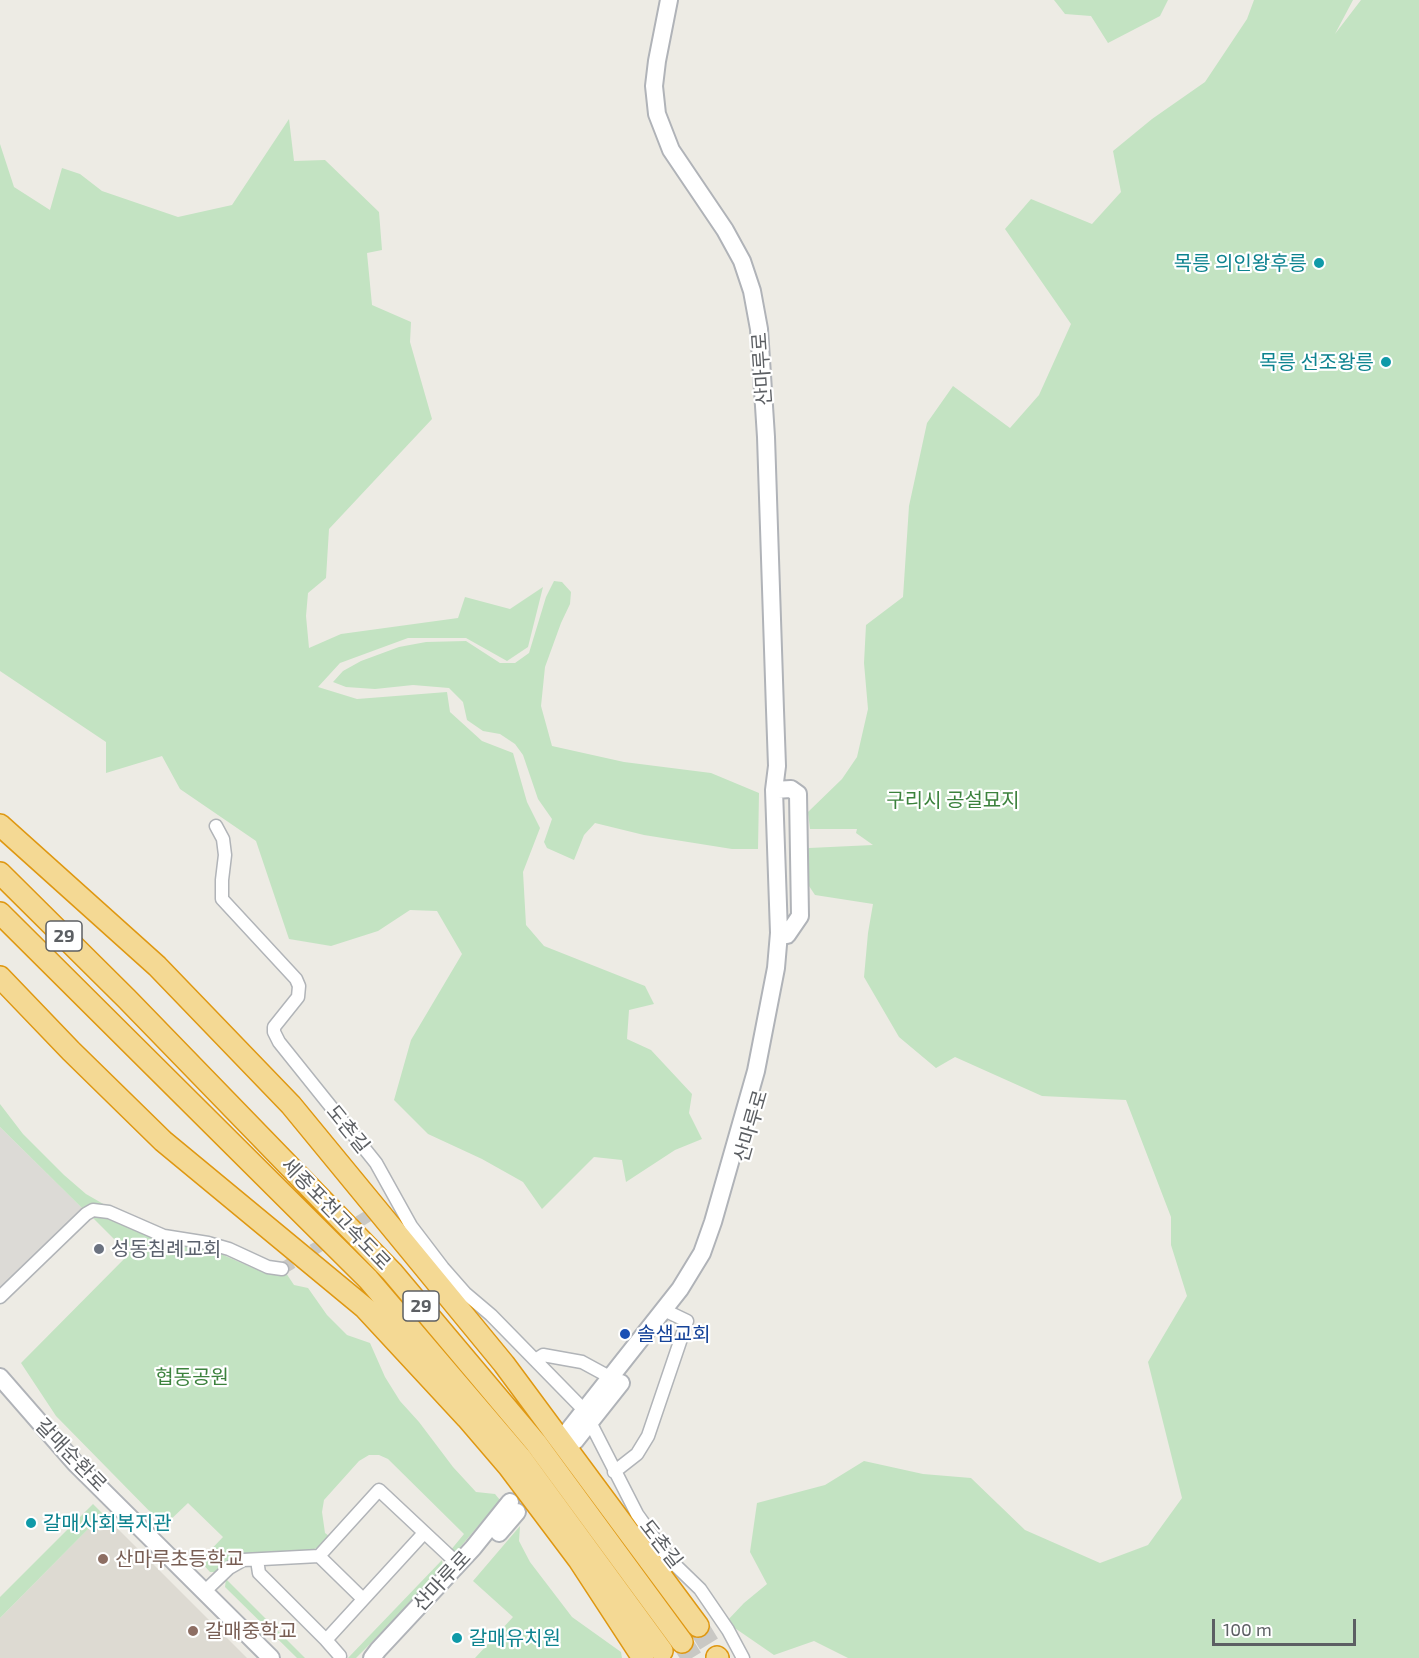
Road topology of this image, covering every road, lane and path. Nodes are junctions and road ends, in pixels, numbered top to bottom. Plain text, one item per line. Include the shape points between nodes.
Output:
1 (669, 0) edge
2 (778, 790) junction
3 (0, 825) edge
4 (216, 826) dead end
5 (0, 873) edge
6 (0, 913) edge
7 (0, 977) edge
8 (282, 1269) dead end
9 (0, 1298) edge
10 (668, 1312) junction
11 (535, 1360) junction
12 (0, 1377) edge
13 (616, 1380) junction
14 (587, 1416) junction
15 (571, 1436) dead end
16 (615, 1472) junction
17 (424, 1533) junction
18 (319, 1556) junction
19 (257, 1560) junction
20 (458, 1564) junction
21 (206, 1591) junction
22 (363, 1599) junction
23 (698, 1626) tunnel mouth
24 (326, 1640) junction
25 (682, 1642) tunnel mouth
26 (652, 1655) edge
27 (340, 1656) dead end
28 (271, 1658) edge
29 (372, 1658) edge
30 (381, 1658) edge
31 (743, 1658) edge

1 - 2 street, 산마루로 via 654,86 657,114 670,150 742,261 759,329
2 - 10 street, 산마루로 via 779,933 756,1071 702,1253
2 - 10 street, 산마루로 via 787,935 782,987 763,1081 711,1257 696,1283
3 - 23 highway via 157,966 291,1105 504,1364
4 - 11 street, 도촌길 via 225,855 222,899 299,986 298,997 274,1032 376,1163 391,1201 443,1268
5 - 25 highway, 세종포천고속도로 / 29 via 392,1272 537,1443
6 - 26 highway, 세종포천고속도로 / 29 via 368,1279 520,1457
7 - 26 highway via 163,1141 365,1308 509,1467
8 - 9 street via 208,1243 164,1236 109,1212 93,1210
10 - 13 street, 산마루로
10 - 16 street via 687,1321 662,1399 637,1454
11 - 13 street via 543,1355 582,1362
11 - 14 street, 도촌길
12 - 21 street, 갈매순환로 via 75,1463
13 - 14 street, 산마루로
14 - 15 street, 산마루로
14 - 16 street, 도촌길
16 - 31 street, 도촌길 via 637,1514 669,1558 700,1589
17 - 18 street via 379,1490
17 - 20 street
17 - 22 street
18 - 19 street
18 - 22 street
19 - 21 street via 235,1563
19 - 24 street via 259,1573
20 - 29 street, 산마루로
20 - 30 street, 산마루로 via 514,1507 466,1570
21 - 28 street, 갈매순환로
22 - 24 street
24 - 27 street

